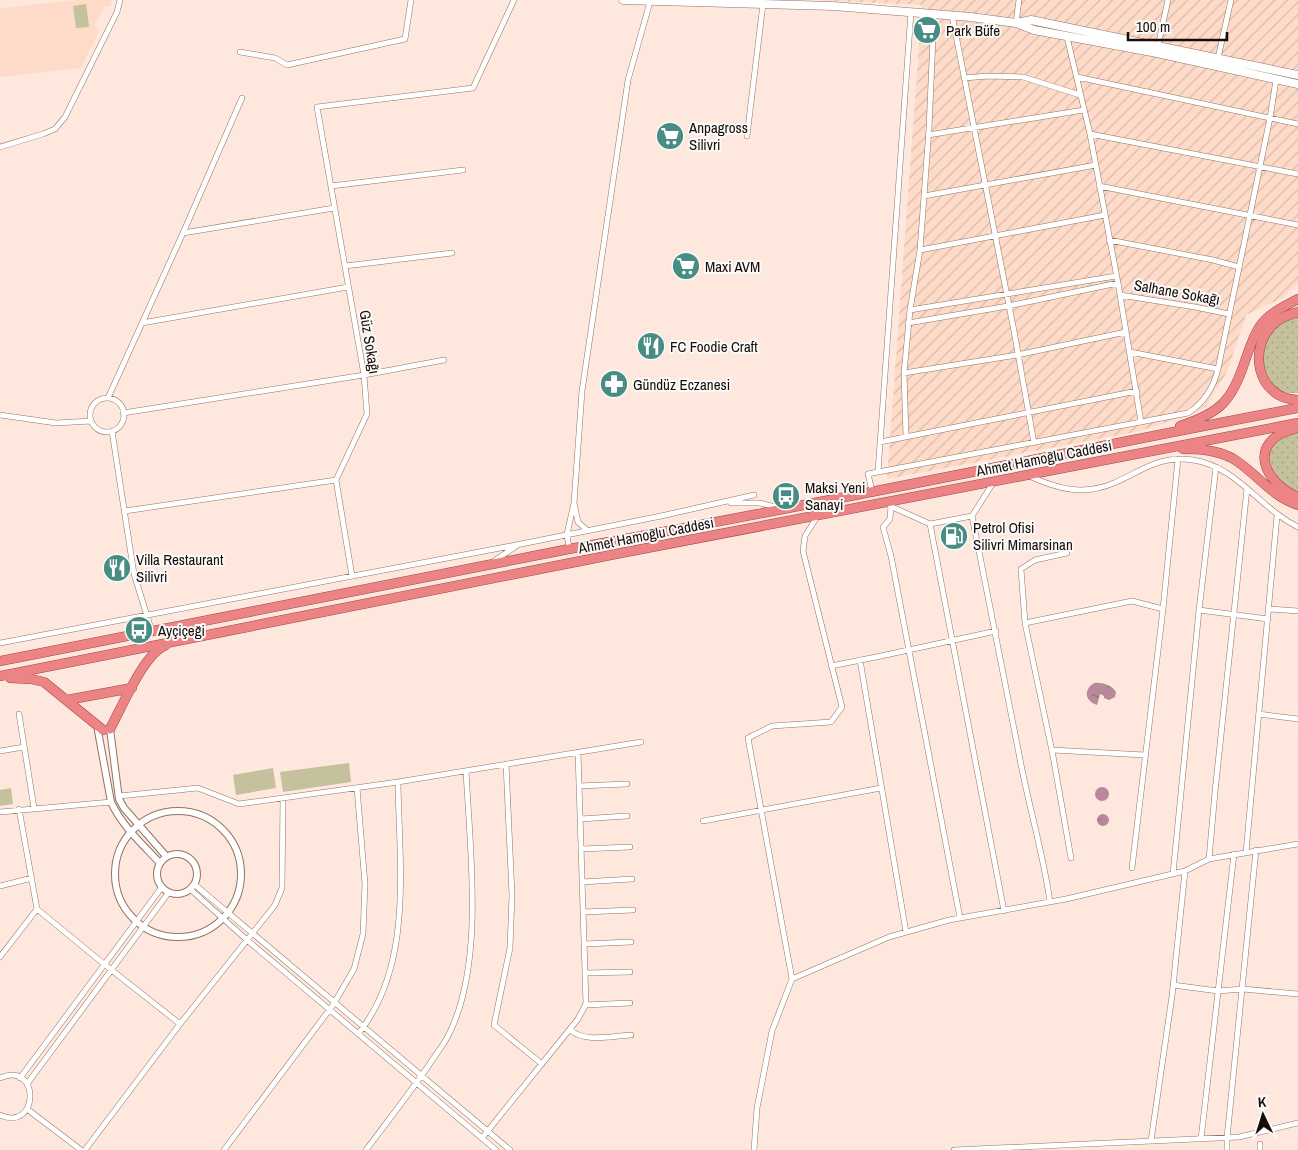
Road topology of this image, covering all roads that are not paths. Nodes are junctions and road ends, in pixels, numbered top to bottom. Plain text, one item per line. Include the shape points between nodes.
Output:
1 (120, 0) edge
2 (411, 0) edge
3 (514, 0) edge
4 (623, 0) edge
5 (1019, 0) edge
6 (1168, 0) edge
7 (1231, 0) edge
8 (650, 2) junction
9 (763, 4) junction
10 (911, 12) junction
11 (934, 14) junction
12 (952, 15) junction
13 (1016, 23) junction
14 (1069, 27) junction
15 (1067, 37) junction
16 (1157, 50) junction
17 (240, 52) dead end
18 (1218, 58) junction
19 (1277, 70) junction
20 (1298, 75) edge
21 (1077, 76) junction
22 (964, 78) junction
23 (1276, 80) junction
24 (1298, 84) edge
25 (1080, 95) junction
26 (242, 98) dead end
27 (1084, 110) junction
28 (1270, 118) junction
29 (1298, 124) edge
30 (974, 127) junction
31 (1090, 134) junction
32 (928, 135) junction
33 (747, 136) dead end
34 (0, 147) edge
35 (1096, 165) junction
36 (1260, 166) junction
37 (463, 170) dead end
38 (1298, 174) edge
39 (331, 186) junction
40 (985, 186) junction
41 (1100, 186) junction
42 (924, 196) junction
43 (334, 208) junction
44 (1105, 215) junction
45 (1250, 216) junction
46 (1298, 225) edge
47 (183, 233) junction
48 (995, 236) junction
49 (1109, 240) junction
50 (920, 250) junction
51 (452, 253) dead end
52 (345, 266) junction
53 (1239, 267) junction
54 (1116, 276) junction
55 (1118, 283) junction
56 (348, 287) junction
57 (1007, 295) junction
58 (1120, 295) junction
59 (1298, 299) edge
60 (1298, 304) edge
61 (1008, 306) junction
62 (1281, 309) junction
63 (910, 310) junction
64 (1298, 312) edge
65 (1229, 314) junction
66 (142, 323) junction
67 (908, 323) junction
68 (1126, 332) junction
69 (1130, 352) junction
70 (1017, 355) junction
71 (444, 360) dead end
72 (1218, 369) junction
73 (904, 373) junction
74 (364, 375) junction
75 (1137, 391) junction
76 (108, 398) junction
77 (1298, 400) edge
78 (1298, 408) edge
79 (1027, 412) junction
80 (123, 413) junction
81 (0, 415) edge
82 (91, 421) junction
83 (1141, 422) junction
84 (1298, 423) edge
85 (1298, 428) edge
86 (112, 431) junction
87 (906, 436) junction
88 (1146, 436) junction
89 (880, 442) junction
90 (1034, 443) junction
91 (1138, 453) junction
92 (1178, 459) junction
93 (1216, 467) junction
94 (878, 472) junction
95 (1026, 475) junction
96 (336, 480) junction
97 (993, 482) junction
98 (1247, 489) junction
99 (872, 491) junction
100 (754, 495) dead end
101 (1298, 497) edge
102 (574, 503) junction
103 (888, 504) junction
104 (1298, 505) edge
105 (707, 506) junction
106 (782, 509) junction
107 (125, 512) junction
108 (818, 516) junction
109 (972, 516) junction
110 (1277, 516) junction
111 (930, 524) junction
112 (1298, 527) edge
113 (587, 530) junction
114 (566, 534) junction
115 (521, 544) junction
116 (569, 549) junction
117 (1067, 553) dead end
118 (489, 565) junction
119 (352, 576) junction
120 (1162, 609) junction
121 (1269, 609) junction
122 (1199, 610) junction
123 (1298, 611) edge
124 (1234, 615) junction
125 (146, 616) junction
126 (1268, 619) junction
127 (1025, 623) junction
128 (996, 630) junction
129 (152, 632) junction
130 (184, 639) junction
131 (952, 640) junction
132 (0, 643) edge
133 (909, 650) junction
134 (860, 660) junction
135 (0, 661) edge
136 (831, 666) junction
137 (0, 677) edge
138 (132, 688) junction
139 (67, 700) junction
140 (19, 714) dead end
141 (1259, 714) junction
142 (1298, 719) edge
143 (107, 729) junction
144 (640, 742) dead end
145 (24, 747) junction
146 (1052, 750) junction
147 (0, 751) edge
148 (578, 752) junction
149 (1145, 755) junction
150 (506, 764) junction
151 (466, 771) junction
152 (398, 782) junction
153 (627, 784) dead end
154 (579, 786) junction
155 (357, 788) junction
156 (881, 788) junction
157 (119, 796) junction
158 (283, 799) junction
159 (111, 802) junction
160 (34, 808) junction
161 (19, 810) junction
162 (762, 810) junction
163 (0, 812) edge
164 (627, 816) dead end
165 (580, 819) junction
166 (703, 820) dead end
167 (138, 825) junction
168 (129, 831) junction
169 (1298, 844) edge
170 (630, 847) dead end
171 (581, 849) junction
172 (1256, 850) junction
173 (1246, 852) junction
174 (1234, 854) junction
175 (166, 856) junction
176 (1071, 858) dead end
177 (1209, 859) junction
178 (160, 863) junction
179 (1132, 868) dead end
180 (1185, 871) junction
181 (1173, 874) junction
182 (32, 878) junction
183 (632, 879) dead end
184 (582, 882) junction
185 (0, 886) edge
186 (192, 886) junction
187 (162, 887) junction
188 (168, 892) junction
189 (1050, 902) junction
190 (37, 909) junction
191 (633, 910) dead end
192 (1004, 910) junction
193 (583, 912) junction
194 (228, 913) junction
195 (224, 918) junction
196 (960, 918) junction
197 (136, 921) junction
198 (144, 926) junction
199 (906, 932) junction
200 (253, 933) junction
201 (248, 940) junction
202 (631, 942) dead end
203 (584, 944) junction
204 (0, 957) edge
205 (104, 964) junction
206 (111, 970) junction
207 (630, 972) dead end
208 (585, 973) junction
209 (792, 979) junction
210 (1174, 985) junction
211 (1243, 989) junction
212 (1218, 991) junction
213 (1298, 994) edge
214 (335, 1002) junction
215 (630, 1003) dead end
216 (585, 1005) junction
217 (330, 1010) junction
218 (180, 1024) junction
219 (364, 1026) junction
220 (570, 1030) junction
221 (358, 1034) junction
222 (631, 1035) dead end
223 (542, 1064) junction
224 (421, 1076) junction
225 (0, 1078) edge
226 (20, 1078) junction
227 (416, 1083) junction
228 (27, 1084) junction
229 (28, 1109) junction
230 (0, 1115) edge
231 (1298, 1123) edge
232 (488, 1131) junction
233 (482, 1138) junction
234 (1227, 1138) junction
235 (1201, 1139) junction
236 (1151, 1141) junction
237 (1133, 1142) junction
238 (1100, 1143) junction
239 (1050, 1148) edge
240 (81, 1150) edge
241 (85, 1150) edge
242 (224, 1150) edge
243 (366, 1150) edge
244 (496, 1150) edge
245 (510, 1150) edge
246 (754, 1150) edge
247 (954, 1150) edge
248 (1098, 1150) edge
249 (1133, 1150) edge
250 (1227, 1150) edge

1 - 34 street via 65,118 55,129
2 - 17 street via 405,39 287,66 275,58
3 - 39 street, Güz Sokağı via 473,88 316,107
4 - 8 main road
5 - 13 street
6 - 16 street
7 - 18 street
8 - 9 main road
8 - 102 street via 628,80 582,391
9 - 10 main road
9 - 33 street
10 - 11 main road
10 - 89 street
11 - 12 main road
11 - 32 street
12 - 13 main road
12 - 22 street
13 - 14 main road via 1031,20
13 - 15 main road
14 - 15 main road
14 - 16 main road
15 - 16 main road
15 - 21 street
16 - 18 main road
16 - 23 main road
18 - 19 main road
19 - 20 main road
19 - 23 main road
21 - 25 street
21 - 28 street
22 - 25 street via 1023,77
22 - 30 street
23 - 24 main road
23 - 28 street
25 - 27 street
26 - 47 street
27 - 30 street
27 - 31 street
28 - 29 street
28 - 36 street
30 - 32 street
30 - 40 street
31 - 35 street
31 - 36 street
32 - 42 street
35 - 40 street
35 - 41 street
36 - 38 street
36 - 45 street
37 - 39 street
39 - 43 street, Güz Sokağı
40 - 42 street
40 - 48 street
41 - 44 street
41 - 45 street
42 - 50 street
43 - 47 street
43 - 52 street, Güz Sokağı
44 - 48 street
44 - 49 street
45 - 46 street
45 - 53 street
47 - 66 street
48 - 50 street
48 - 57 street
49 - 53 street
49 - 54 street
50 - 63 street
51 - 52 street
52 - 56 street, Güz Sokağı
53 - 65 street
54 - 55 street
54 - 57 street
55 - 58 street
55 - 61 street
56 - 66 street
56 - 74 street, Güz Sokağı
57 - 61 street
57 - 63 street
58 - 65 street, Salhane Sokağı
58 - 68 street
59 - 62 highway
60 - 62 highway
61 - 67 street
61 - 70 street
62 - 88 highway via 1260,326 1238,382 1220,407 1204,417
63 - 67 street
64 - 77 highway via 1282,318 1271,327 1261,343 1259,359 1261,376 1266,384 1284,398
65 - 72 street
66 - 76 street
67 - 73 street
68 - 69 street
68 - 70 street
69 - 72 street
69 - 75 street
70 - 73 street
70 - 79 street
71 - 74 street
72 - 83 street via 1204,399 1195,409
73 - 87 street
74 - 80 street
74 - 96 street, Güz Sokağı via 367,414
75 - 79 street
75 - 83 street
76 - 80 street via 118,403
76 - 82 street via 93,405
78 - 88 highway, Ahmet Hamoğlu Caddesi
79 - 87 street
79 - 90 street
80 - 86 street via 121,424
81 - 82 street via 56,423
82 - 86 street via 102,431
83 - 90 street
84 - 91 highway, Ahmet Hamoğlu Caddesi
85 - 101 highway via 1274,437 1267,449 1265,465 1278,485
86 - 107 street
87 - 89 street
88 - 99 highway, Ahmet Hamoğlu Caddesi
89 - 94 street
90 - 94 street
91 - 95 highway, Ahmet Hamoğlu Caddesi
91 - 104 highway via 1200,449 1223,454 1241,464 1276,494
92 - 93 street
92 - 95 street via 1153,463 1113,483 1090,489 1066,490
92 - 120 street
93 - 98 street
93 - 122 street
94 - 99 street via 868,474
95 - 97 highway, Ahmet Hamoğlu Caddesi
96 - 107 street
96 - 119 street
97 - 103 highway, Ahmet Hamoğlu Caddesi
97 - 109 street
98 - 110 street
98 - 124 street
99 - 106 highway, Ahmet Hamoğlu Caddesi
100 - 105 street
102 - 113 street via 578,522
102 - 114 street
103 - 108 highway, Ahmet Hamoğlu Caddesi
103 - 111 street
103 - 133 street via 890,518 883,527
105 - 106 street via 743,502
105 - 113 street
106 - 116 highway, Ahmet Hamoğlu Caddesi
107 - 125 street via 134,574
108 - 130 highway, Ahmet Hamoğlu Caddesi
108 - 136 street via 805,536 803,551
109 - 111 street
109 - 128 street
110 - 112 street
110 - 121 street
111 - 131 street
113 - 114 street
114 - 115 street
114 - 116 street
115 - 118 street
115 - 119 street
116 - 118 highway, Ahmet Hamoğlu Caddesi
117 - 127 street via 1035,560 1021,569
118 - 129 highway, Ahmet Hamoğlu Caddesi
119 - 125 street
120 - 127 street via 1132,602
120 - 149 street
121 - 123 street
121 - 126 street
122 - 124 street
122 - 181 street
124 - 126 street
124 - 177 street
125 - 129 street
125 - 132 street
126 - 141 street
127 - 146 street
128 - 131 street
128 - 189 street
129 - 135 highway, Ahmet Hamoğlu Caddesi
130 - 137 highway, Ahmet Hamoğlu Caddesi
130 - 138 highway via 162,647 149,658
131 - 133 street
131 - 192 street
133 - 134 street
133 - 196 street
134 - 136 street
134 - 156 street
136 - 162 street via 842,708 831,722 772,726 748,738
137 - 139 highway via 31,678 44,682
138 - 139 highway
138 - 143 highway
139 - 143 highway
140 - 145 street
141 - 142 street
141 - 173 street
143 - 157 street
143 - 159 street via 98,731
144 - 148 street
145 - 147 street
145 - 160 street
146 - 149 street
146 - 176 street
148 - 150 street
148 - 154 street
149 - 179 street
150 - 151 street
150 - 223 street via 512,895 510,948 494,1025
151 - 152 street
151 - 224 street via 473,912 470,950 461,1001 448,1036
152 - 155 street
152 - 219 street via 398,935 391,969
153 - 154 street
154 - 165 street
155 - 158 street
155 - 214 street via 365,884 363,934 354,969
156 - 162 street
156 - 199 street
157 - 158 street via 198,788 239,804
157 - 167 street
158 - 200 street via 282,888 275,905
159 - 160 street
159 - 168 street
160 - 161 street
161 - 163 street
161 - 182 street
162 - 166 street
162 - 209 street
164 - 165 street
165 - 171 street
167 - 168 street
167 - 175 street
167 - 194 street via 160,812 182,811 207,818 223,830 239,855 241,870 240,887
168 - 178 street
168 - 197 street via 118,852 114,882 123,907
169 - 172 street
170 - 171 street
171 - 184 street
172 - 173 street
172 - 211 street
173 - 174 street
174 - 177 street
174 - 212 street
175 - 178 street
175 - 186 street via 179,854 191,859 197,871
177 - 180 street
178 - 187 street via 157,875
180 - 181 street
180 - 210 street
181 - 189 street
182 - 185 street
182 - 190 street
183 - 184 street
184 - 193 street
186 - 188 street via 177,894
186 - 194 street
186 - 195 street
187 - 188 street
187 - 197 street
188 - 198 street
189 - 192 street
190 - 204 street
190 - 205 street
191 - 193 street
192 - 196 street
193 - 203 street
194 - 195 street
194 - 200 street
195 - 198 street via 208,931 182,938 165,936
195 - 201 street
196 - 199 street
197 - 198 street
197 - 205 street
198 - 206 street
199 - 209 street
200 - 201 street
200 - 214 street
201 - 217 street
201 - 218 street
202 - 203 street
203 - 208 street
205 - 206 street
205 - 226 street
206 - 218 street
206 - 228 street
207 - 208 street
208 - 216 street
209 - 246 street via 772,1031 757,1108
210 - 212 street
210 - 236 street
211 - 212 street
211 - 213 street
211 - 234 street
212 - 235 street
214 - 217 street
214 - 219 street
215 - 216 street
216 - 220 street
217 - 221 street
217 - 242 street
218 - 241 street
219 - 221 street
219 - 224 street
220 - 222 street via 584,1037
220 - 223 street
221 - 227 street
223 - 232 street
224 - 227 street
224 - 232 street
225 - 226 street via 8,1075
226 - 228 street
227 - 233 street
227 - 243 street
228 - 229 street via 31,1096
229 - 230 street via 17,1117
229 - 240 street
231 - 234 street
232 - 233 street
232 - 245 street
233 - 244 street
234 - 235 street
234 - 250 street
235 - 236 street
236 - 237 street
237 - 238 street
237 - 249 street
238 - 239 street
238 - 248 street
239 - 247 street

